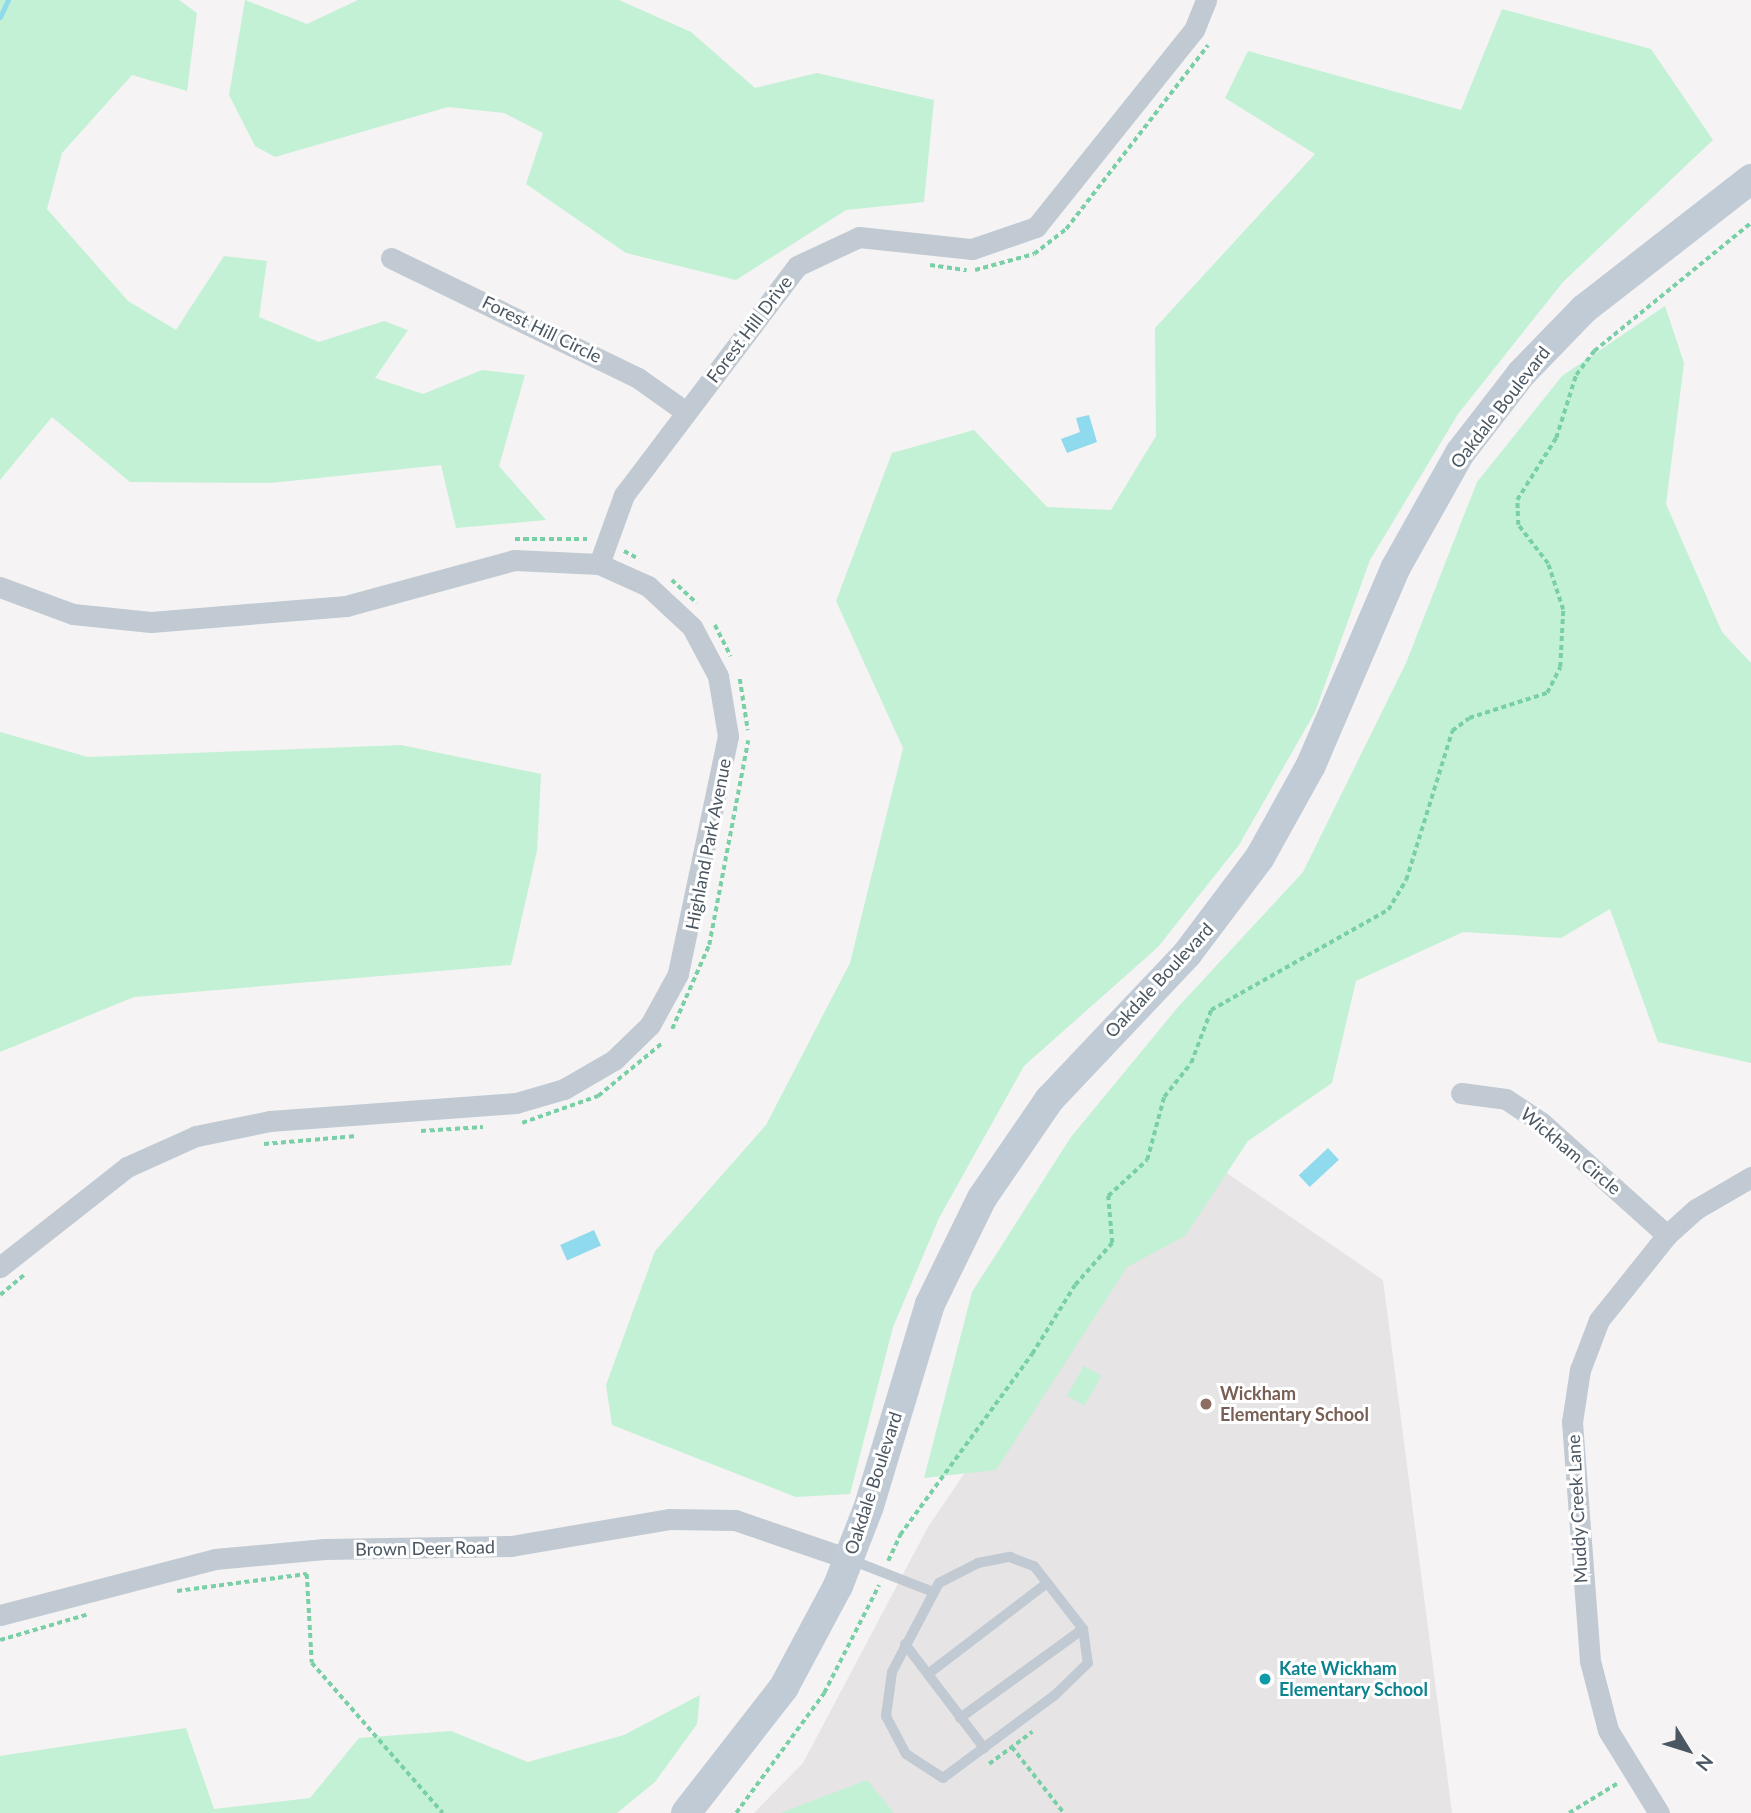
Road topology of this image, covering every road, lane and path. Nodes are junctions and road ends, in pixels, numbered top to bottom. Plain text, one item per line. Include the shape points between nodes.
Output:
1 (1206, 0) edge
2 (1212, 37) dead end
3 (1751, 179) edge
4 (1751, 223) edge
5 (391, 258) dead end
6 (922, 263) dead end
7 (686, 412) junction
8 (509, 540) dead end
9 (619, 545) junction
10 (599, 564) junction
11 (652, 566) dead end
12 (662, 572) dead end
13 (0, 587) edge
14 (705, 611) dead end
15 (710, 618) dead end
16 (1461, 1093) dead end
17 (516, 1124) dead end
18 (495, 1126) dead end
19 (410, 1132) dead end
20 (371, 1135) dead end
21 (252, 1145) dead end
22 (1751, 1177) edge
23 (1667, 1235) junction
24 (0, 1267) edge
25 (32, 1269) dead end
26 (0, 1295) edge
27 (849, 1559) junction
28 (884, 1573) junction
29 (1047, 1583) junction
30 (933, 1592) junction
31 (167, 1593) dead end
32 (101, 1610) dead end
33 (0, 1615) edge
34 (1083, 1629) junction
35 (0, 1640) edge
36 (905, 1644) junction
37 (928, 1674) junction
38 (960, 1718) junction
39 (1032, 1732) dead end
40 (1013, 1747) junction
41 (984, 1748) junction
42 (989, 1764) dead end
43 (1631, 1774) junction
44 (443, 1813) edge
45 (686, 1813) edge
46 (736, 1813) edge
47 (1065, 1813) edge
48 (1569, 1813) edge
49 (1659, 1813) edge

1 - 7 street, Forest Hill Drive via 1194,30 1036,227 972,249 885,235 830,246 785,279
2 - 6 path via 1055,239 989,268
3 - 27 main road, Oakdale Boulevard via 1584,309 1460,453 1395,567 1311,765 1260,857 1187,954 1049,1100 982,1198 930,1304
4 - 28 path via 1594,351 1576,375 1556,438 1517,500 1518,525 1548,564 1563,610 1560,667 1547,693 1469,718 1452,731 1406,880 1388,910 1211,1010 1191,1063 1164,1097 1147,1160 1108,1196 1112,1243 1075,1285 1032,1354 900,1535
5 - 7 street, Forest Hill Circle via 638,378
7 - 9 street, Forest Hill Drive via 624,495
8 - 9 path
9 - 10 street, Forest Hill Drive
9 - 11 path
10 - 13 street, Highland Park Avenue via 514,560 345,606 151,622 73,614
10 - 24 street, Highland Park Avenue via 648,586 685,620 708,653 726,705 726,760 688,947 650,1025 614,1060 544,1097 270,1121 196,1136 127,1167
12 - 14 path
15 - 17 path via 739,676 748,742 696,986 668,1035 630,1074 584,1104
16 - 23 street, Wickham Circle via 1506,1099 1542,1123
18 - 19 path
20 - 21 path
22 - 23 street, Muddy Creek Lane via 1696,1209
23 - 43 street, Muddy Creek Lane via 1599,1320 1580,1370 1572,1422 1590,1661 1608,1730
25 - 26 path
27 - 28 lane
27 - 33 street, Brown Deer Road via 757,1525 669,1519 511,1546 325,1549 215,1559
27 - 45 main road, Oakdale Boulevard via 784,1687
28 - 30 lane
28 - 46 path via 824,1693
29 - 30 lane via 1034,1566 1010,1557 978,1563
29 - 34 lane
29 - 37 lane
30 - 36 lane
31 - 44 path via 307,1574 312,1663
32 - 35 path
34 - 38 lane
34 - 41 lane via 1088,1662
36 - 37 lane
36 - 41 lane via 892,1672 886,1716 906,1754 943,1778
37 - 38 lane
38 - 41 lane
39 - 40 path
40 - 42 path
40 - 47 path
43 - 48 path
43 - 49 street, Muddy Creek Lane

